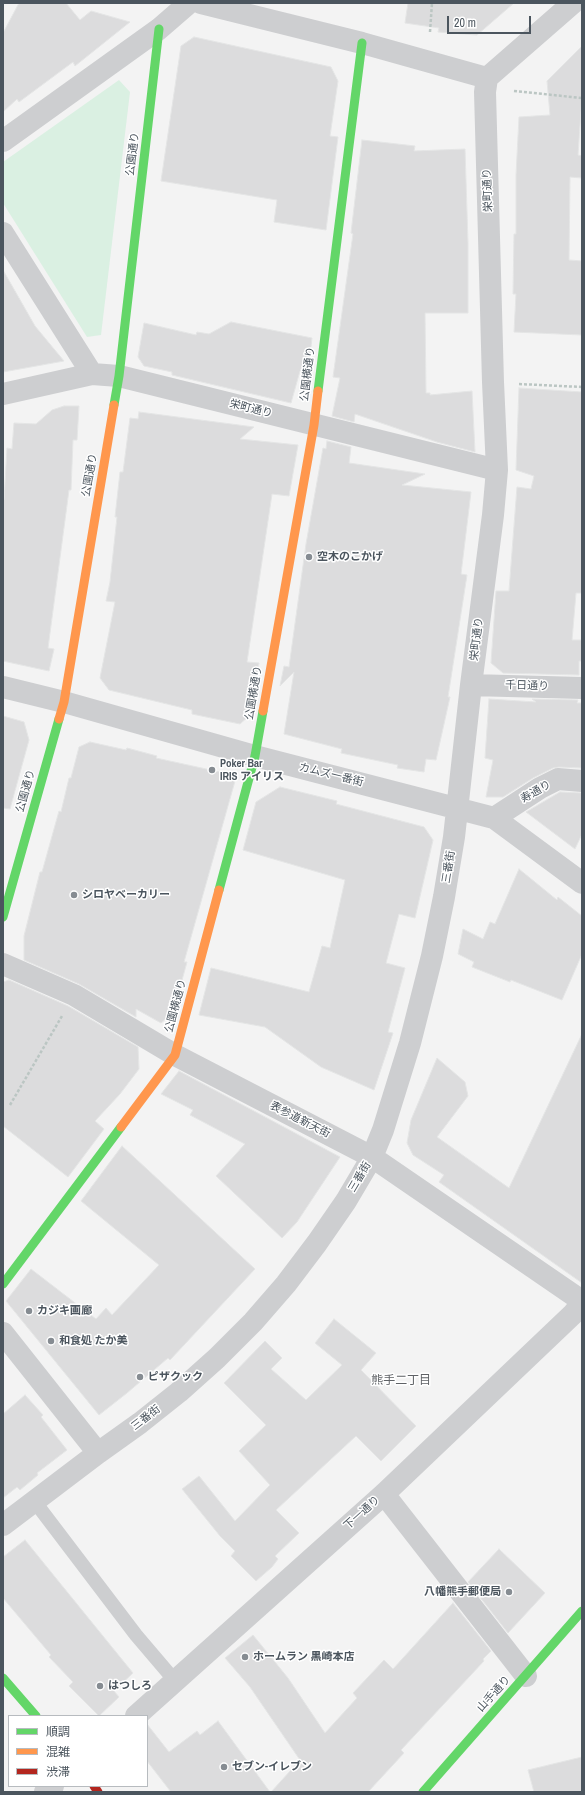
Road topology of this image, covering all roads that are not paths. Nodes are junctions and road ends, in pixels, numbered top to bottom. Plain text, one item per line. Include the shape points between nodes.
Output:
1 (189, 3) edge
2 (201, 3) edge
3 (573, 3) edge
4 (159, 29) junction
5 (362, 43) junction
6 (487, 78) junction
7 (3, 141) edge
8 (3, 233) edge
9 (92, 374) junction
10 (119, 376) junction
11 (3, 394) edge
12 (314, 425) junction
13 (497, 470) junction
14 (471, 685) junction
15 (3, 687) edge
16 (582, 688) edge
17 (64, 702) junction
18 (255, 756) junction
19 (582, 781) edge
20 (457, 808) junction
21 (494, 818) junction
22 (582, 883) edge
23 (3, 917) edge
24 (3, 964) edge
25 (175, 1055) junction
26 (372, 1157) junction
27 (3, 1284) edge
28 (582, 1302) edge
29 (3, 1333) edge
30 (98, 1453) junction
31 (384, 1494) junction
32 (35, 1502) junction
33 (3, 1525) edge
34 (582, 1611) edge
35 (526, 1676) junction
36 (3, 1678) edge
37 (176, 1682) junction
38 (35, 1715) edge
39 (137, 1715) edge
40 (423, 1792) edge

1 - 4 street
2 - 5 street
3 - 6 street
4 - 7 street
4 - 10 street, 公園通り
5 - 6 street
5 - 12 street, 公園横通り
6 - 13 street, 栄町通り via 485,92
8 - 9 street
9 - 10 street, 栄町通り
9 - 11 street, 栄町通り
10 - 12 street, 栄町通り
10 - 17 street, 公園通り
12 - 13 street, 栄町通り
12 - 18 street, 公園横通り
13 - 14 street, 栄町通り
14 - 16 street, 千日通り
14 - 20 street, 栄町通り
15 - 17 street, カムズ一番街
17 - 18 street, カムズ一番街
17 - 23 street, 公園通り
18 - 20 street, カムズ一番街
18 - 25 street, 公園横通り
19 - 21 street, 寿通り via 558,779
20 - 21 street, カムズ一番街
20 - 26 street, 三番街 via 444,897 426,985 402,1072
21 - 22 street, カムズ一番街
24 - 25 street, 表参道新天街 via 74,995
25 - 26 street, 表参道新天街
25 - 27 street, 公園横通り
26 - 28 street, 表参道新天街
26 - 30 street, 三番街 via 318,1243 253,1322 179,1392
28 - 31 street, 下一通り via 573,1314
29 - 30 street
30 - 32 street, 三番街
31 - 35 street
31 - 37 street, 下一通り
32 - 33 street, 三番街
32 - 37 lane via 136,1635
34 - 35 street, 山手通り
35 - 40 street, 山手通り
36 - 38 street
37 - 39 street, 下一通り

